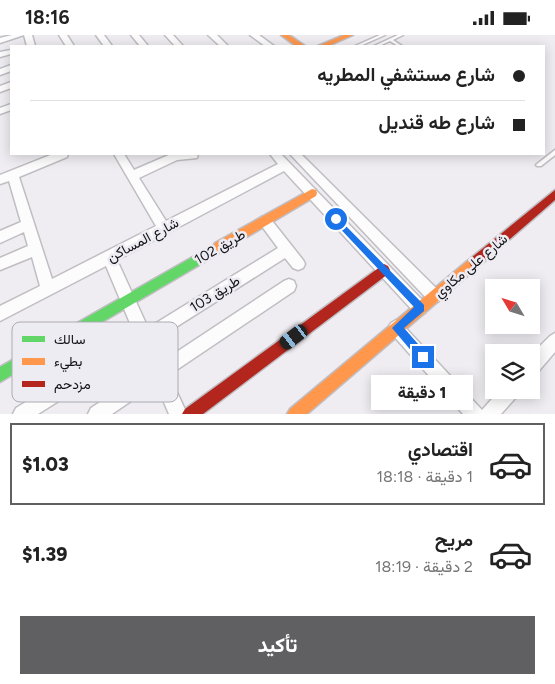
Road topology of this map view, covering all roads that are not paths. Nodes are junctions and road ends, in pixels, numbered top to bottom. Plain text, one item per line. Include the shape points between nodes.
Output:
1 (20, 35) edge
2 (134, 35) edge
3 (169, 35) edge
4 (212, 35) edge
5 (254, 35) edge
6 (284, 35) edge
7 (350, 35) edge
8 (383, 35) edge
9 (401, 35) edge
10 (335, 37) edge
11 (390, 40) junction
12 (0, 41) edge
13 (143, 45) edge
14 (178, 45) edge
15 (223, 45) edge
16 (269, 45) edge
17 (299, 45) edge
18 (324, 45) edge
19 (358, 45) edge
20 (378, 45) edge
21 (398, 45) edge
22 (45, 155) edge
23 (61, 155) edge
24 (120, 155) edge
25 (193, 155) edge
26 (276, 155) edge
27 (296, 155) edge
28 (554, 155) edge
29 (285, 165) junction
30 (539, 165) dead end
31 (198, 167) dead end
32 (0, 173) edge
33 (13, 175) junction
34 (132, 176) junction
35 (0, 180) edge
36 (312, 193) junction
37 (555, 194) edge
38 (265, 221) junction
39 (29, 224) junction
40 (164, 229) junction
41 (0, 237) edge
42 (36, 249) junction
43 (287, 250) junction
44 (109, 258) junction
45 (0, 264) edge
46 (298, 264) dead end
47 (384, 270) junction
48 (289, 286) dead end
49 (48, 289) junction
50 (434, 296) junction
51 (127, 301) junction
52 (420, 308) junction
53 (0, 314) edge
54 (91, 322) edge
55 (136, 322) edge
56 (171, 322) edge
57 (396, 328) junction
58 (555, 341) edge
59 (540, 357) edge
60 (178, 360) edge
61 (12, 368) edge
62 (0, 375) edge
63 (503, 399) edge
64 (41, 402) edge
65 (115, 402) edge
66 (172, 402) edge
67 (22, 414) edge
68 (97, 414) edge
69 (178, 414) edge
70 (190, 414) edge
71 (295, 414) edge
72 (475, 414) edge
73 (490, 414) edge

1 - 12 street
2 - 13 street
3 - 14 street
4 - 15 street
5 - 16 street
6 - 17 street
7 - 10 street
8 - 19 lane
9 - 11 lane
10 - 18 street
11 - 20 lane
11 - 21 lane
22 - 32 street
23 - 33 street
24 - 34 street
25 - 31 street
25 - 34 street via 176,156
26 - 29 street
27 - 50 street
28 - 30 lane
29 - 36 street
29 - 40 street, شارع المساكن
33 - 35 street
33 - 39 street
34 - 40 street
36 - 38 street, طريق 102
36 - 47 street
37 - 50 street, شارع على مكاوي
38 - 43 street
38 - 51 street, طريق 102
39 - 41 street
39 - 42 street
40 - 44 street, شارع المساكن
42 - 45 street
42 - 49 street
43 - 46 street
43 - 56 street, طريق 103
44 - 49 street, شارع المساكن
44 - 51 street
47 - 52 street
47 - 70 street
48 - 60 street
49 - 53 street, شارع المساكن
50 - 52 street, شارع على مكاوي
51 - 54 street, طريق 102
51 - 55 street
52 - 57 street, شارع على مكاوي
57 - 71 street, شارع على مكاوي
57 - 72 street
58 - 59 street
61 - 62 street, طريق 102
63 - 73 street
64 - 67 street, طريق 103
65 - 68 street
66 - 69 street

